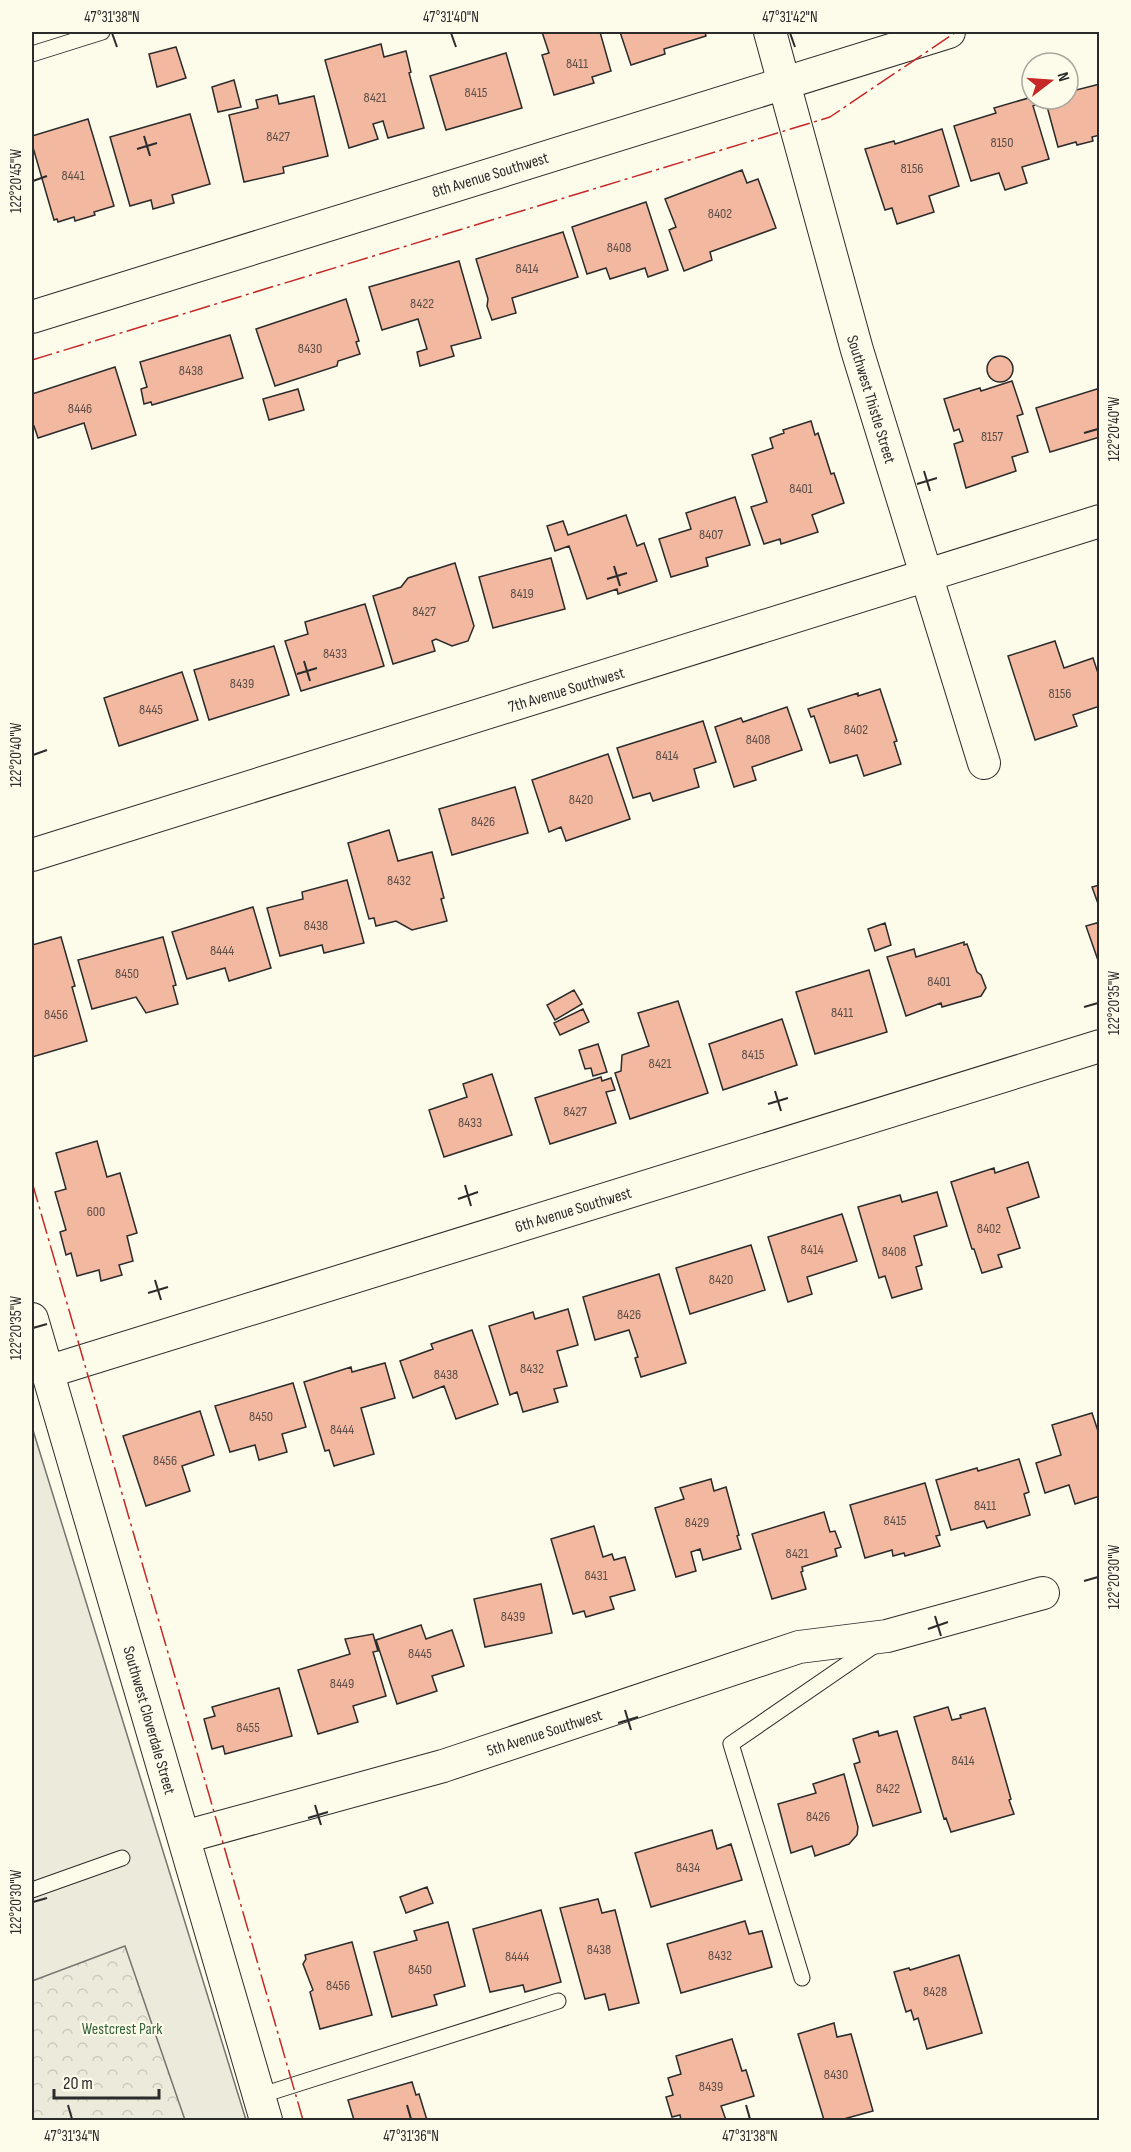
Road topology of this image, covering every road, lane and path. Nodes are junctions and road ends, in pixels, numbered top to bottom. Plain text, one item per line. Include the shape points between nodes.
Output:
1 (102, 32) edge
2 (770, 32) edge
3 (949, 32) edge
4 (32, 54) edge
5 (784, 82) junction
6 (32, 318) edge
7 (1100, 521) edge
8 (926, 577) junction
9 (984, 763) dead end
10 (32, 855) edge
11 (1100, 1046) edge
12 (32, 1319) edge
13 (47, 1371) junction
14 (1043, 1593) dead end
15 (887, 1636) junction
16 (184, 1837) junction
17 (122, 1858) dead end
18 (32, 1890) edge
19 (802, 1978) dead end
20 (558, 2001) dead end
21 (263, 2108) edge

1 - 4 lane
2 - 5 street, Southwest Thistle Street
3 - 5 street, 8th Avenue Southwest
5 - 6 street, 8th Avenue Southwest
5 - 8 street, Southwest Thistle Street via 856,350
7 - 8 street, 7th Avenue Southwest
8 - 9 street, Southwest Thistle Street
8 - 10 street, 7th Avenue Southwest
11 - 13 street, 6th Avenue Southwest
12 - 13 street, Southwest Cloverdale Street
13 - 16 street, Southwest Cloverdale Street
14 - 15 street, 5th Avenue Southwest
15 - 16 street, 5th Avenue Southwest via 799,1647 443,1766
15 - 19 lane via 730,1744
16 - 21 street, Southwest Cloverdale Street
17 - 18 lane
20 - 21 lane

